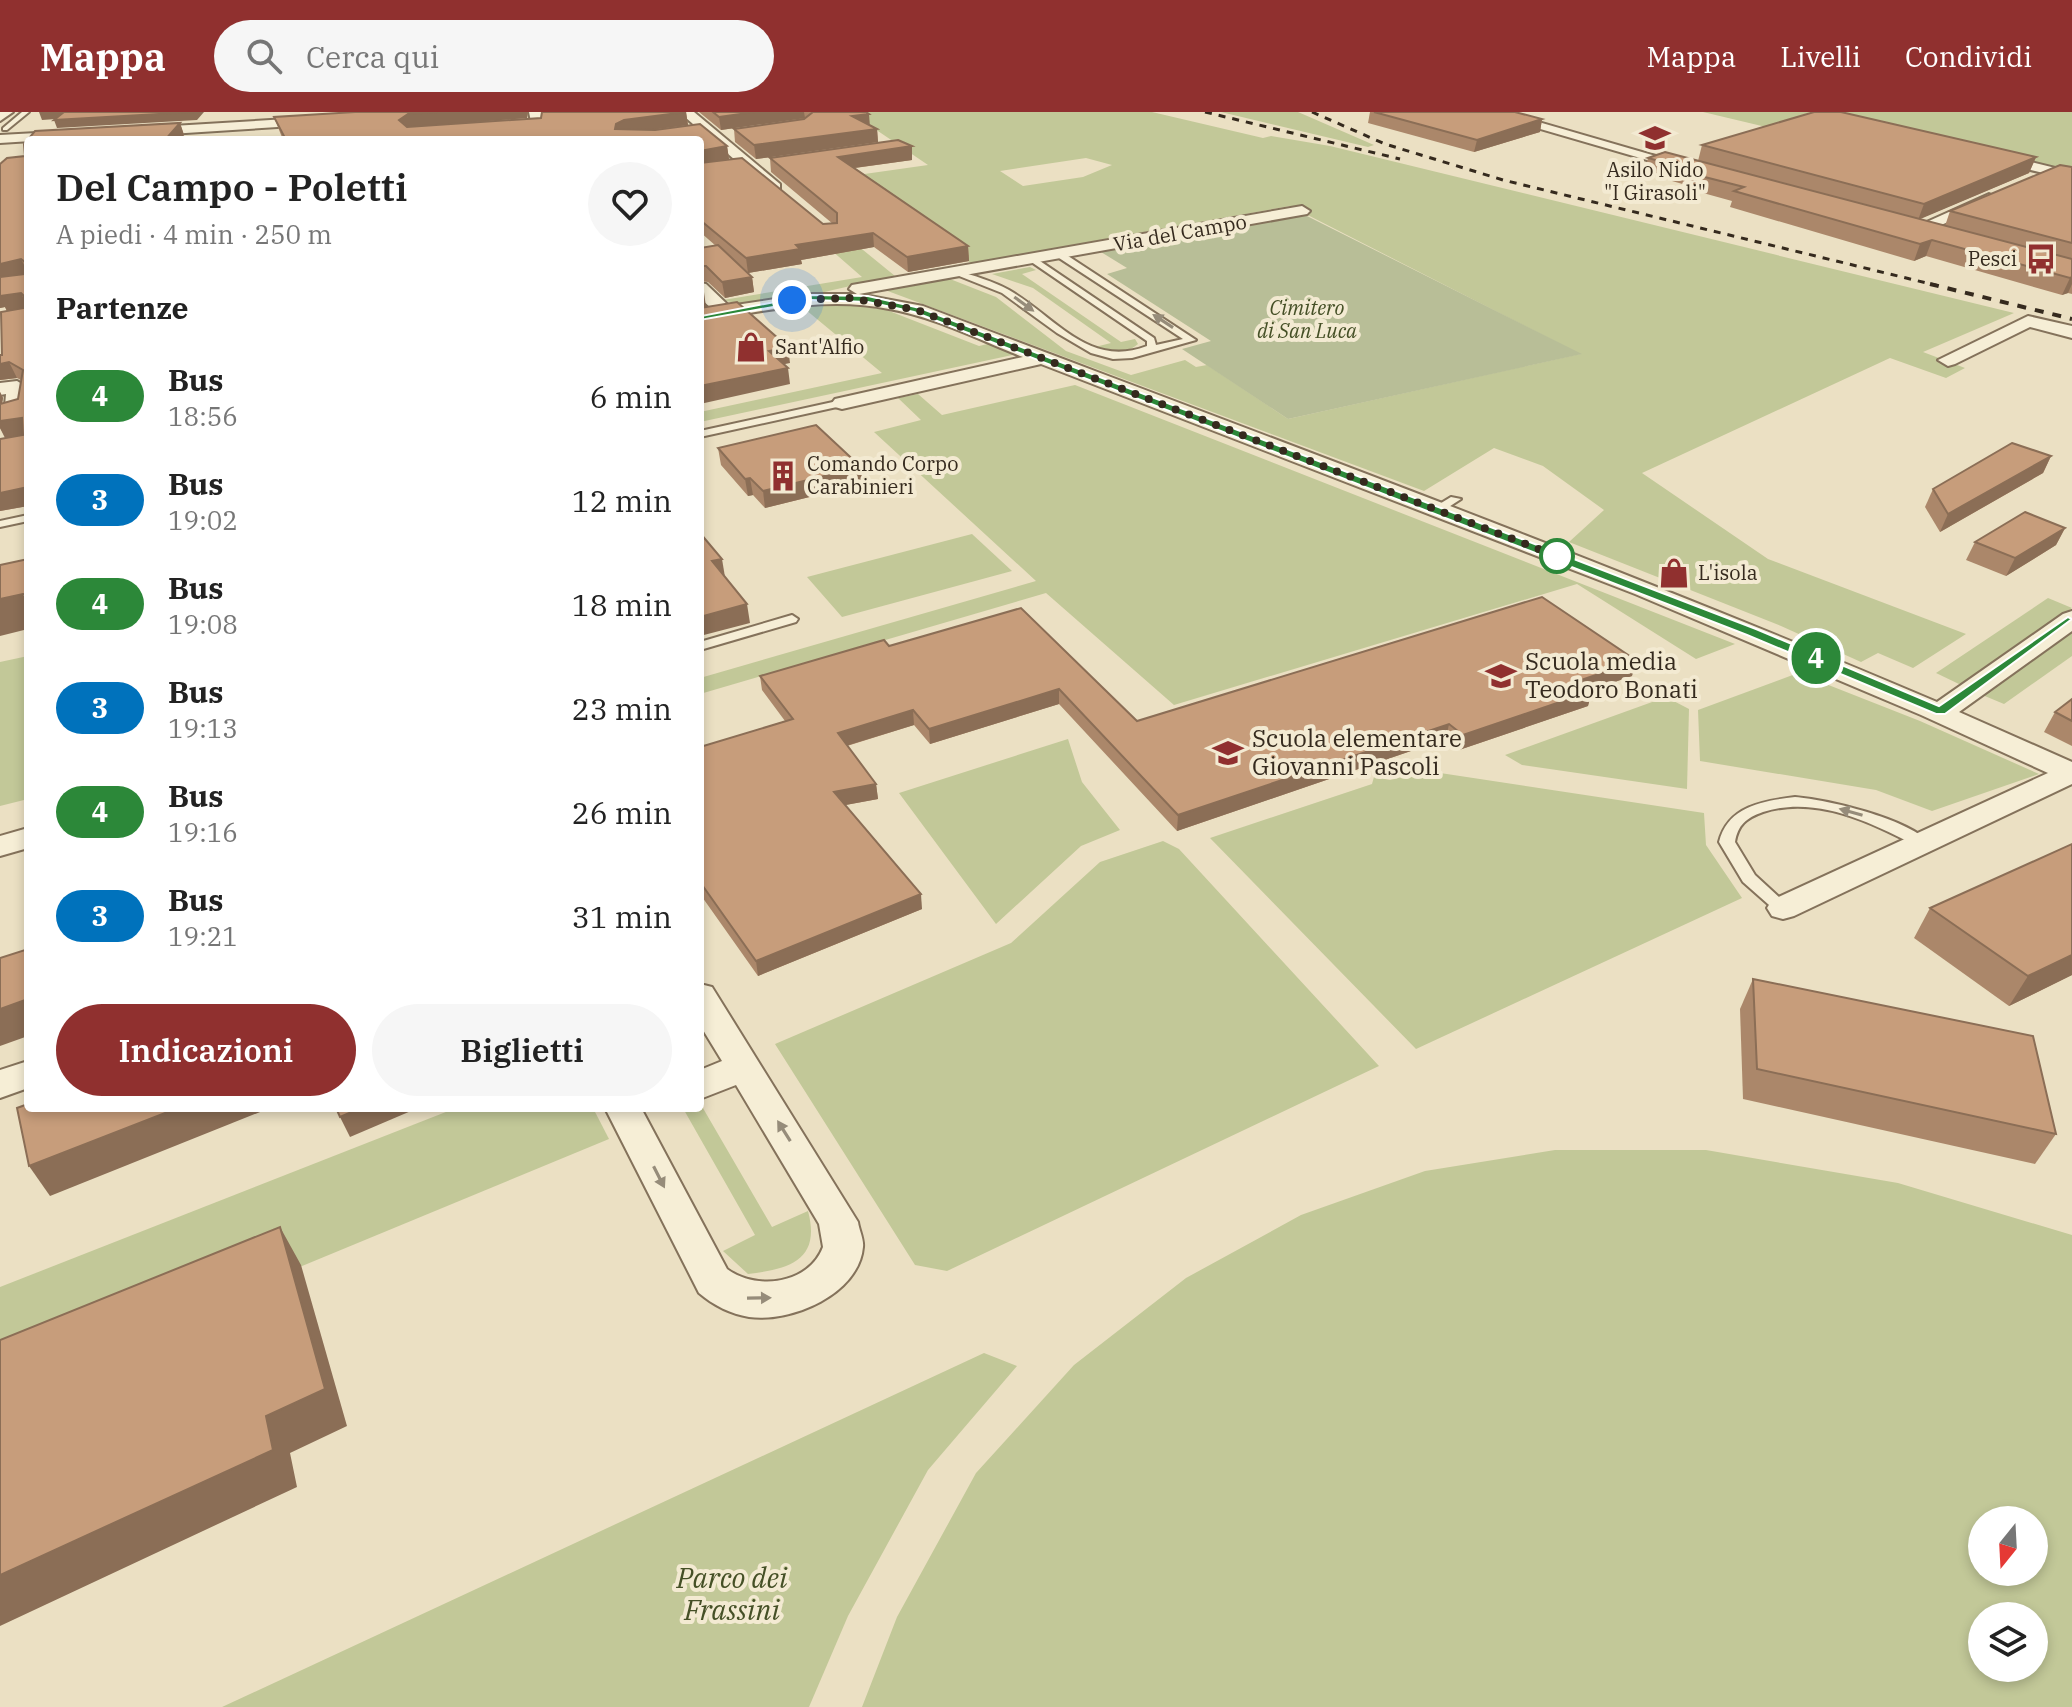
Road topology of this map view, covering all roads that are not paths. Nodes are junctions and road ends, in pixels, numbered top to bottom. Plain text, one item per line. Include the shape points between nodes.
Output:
1 (6, 112) edge
2 (26, 112) edge
3 (536, 112) edge
4 (686, 112) edge
5 (1489, 112) edge
6 (191, 114) edge
7 (331, 119) edge
8 (222, 128) edge
9 (492, 128) edge
10 (1, 129) edge
11 (680, 133) edge
12 (718, 134) junction
13 (37, 136) edge
14 (22, 138) joint
15 (1699, 153) dead end
16 (1980, 154) edge
17 (0, 158) edge
18 (1670, 162) junction
19 (756, 166) junction
20 (724, 167) edge
21 (1699, 170) edge
22 (2055, 171) junction
23 (2072, 176) edge
24 (2028, 183) edge
25 (785, 195) edge
26 (2000, 195) edge
27 (1302, 211) dead end
28 (1949, 237) edge
29 (1059, 254) junction
30 (1031, 259) junction
31 (953, 272) junction
32 (704, 292) edge
33 (812, 297) junction
34 (725, 312) junction
35 (704, 316) edge
36 (2072, 332) edge
37 (1148, 350) junction
38 (1043, 358) junction
39 (1948, 360) dead end
40 (0, 389) edge
41 (842, 403) joint
42 (0, 413) edge
43 (704, 433) edge
44 (24, 519) edge
45 (0, 524) edge
46 (792, 619) dead end
47 (2072, 619) edge
48 (704, 645) edge
49 (1941, 712) junction
50 (24, 839) edge
51 (1922, 843) junction
52 (0, 846) edge
53 (1783, 908) joint
54 (704, 1002) edge
55 (744, 1067) junction
56 (24, 1075) edge
57 (704, 1083) edge
58 (0, 1084) edge
59 (631, 1112) edge

1 - 10 street
2 - 10 lane
3 - 9 street via 538,125
4 - 12 street
5 - 18 street
6 - 8 street
6 - 8 street via 127,127
7 - 8 street
10 - 13 street via 81,130
10 - 14 street
11 - 12 street
12 - 19 street
14 - 17 street
15 - 18 street
16 - 22 street
18 - 21 street
19 - 20 street
19 - 25 street
22 - 23 street
22 - 24 street
26 - 28 street via 1911,227
27 - 29 street, Via del Campo
29 - 30 street, Via del Campo
37 -> 29 lane, Via del Campo via 1191,340
30 - 31 street, Via del Campo
30 - 37 lane via 1151,340
31 - 33 street, Via del Campo
31 -> 37 lane, Via del Campo via 1008,292 1094,353 1124,357
32 - 34 street
33 - 34 street, Via del Campo
33 - 38 street, Via del Campo via 900,305
34 - 35 street, Via del Campo
36 - 39 street via 2028,321
38 - 41 street
38 - 49 street, Via del Campo via 1446,504
40 - 42 street via 17,387 15,410
41 - 43 lane
44 - 45 lane
46 - 48 lane
47 - 49 street
49 - 51 street, Via del Campo via 2072,773
50 - 52 street
51 - 53 street
51 -> 53 lane via 1858,813 1812,803 1768,804 1740,816 1729,829 1727,842 1749,878
54 - 55 street
55 - 57 street
59 -> 55 street via 713,1281 747,1299 790,1295 835,1266 843,1246 838,1222
56 - 58 street

